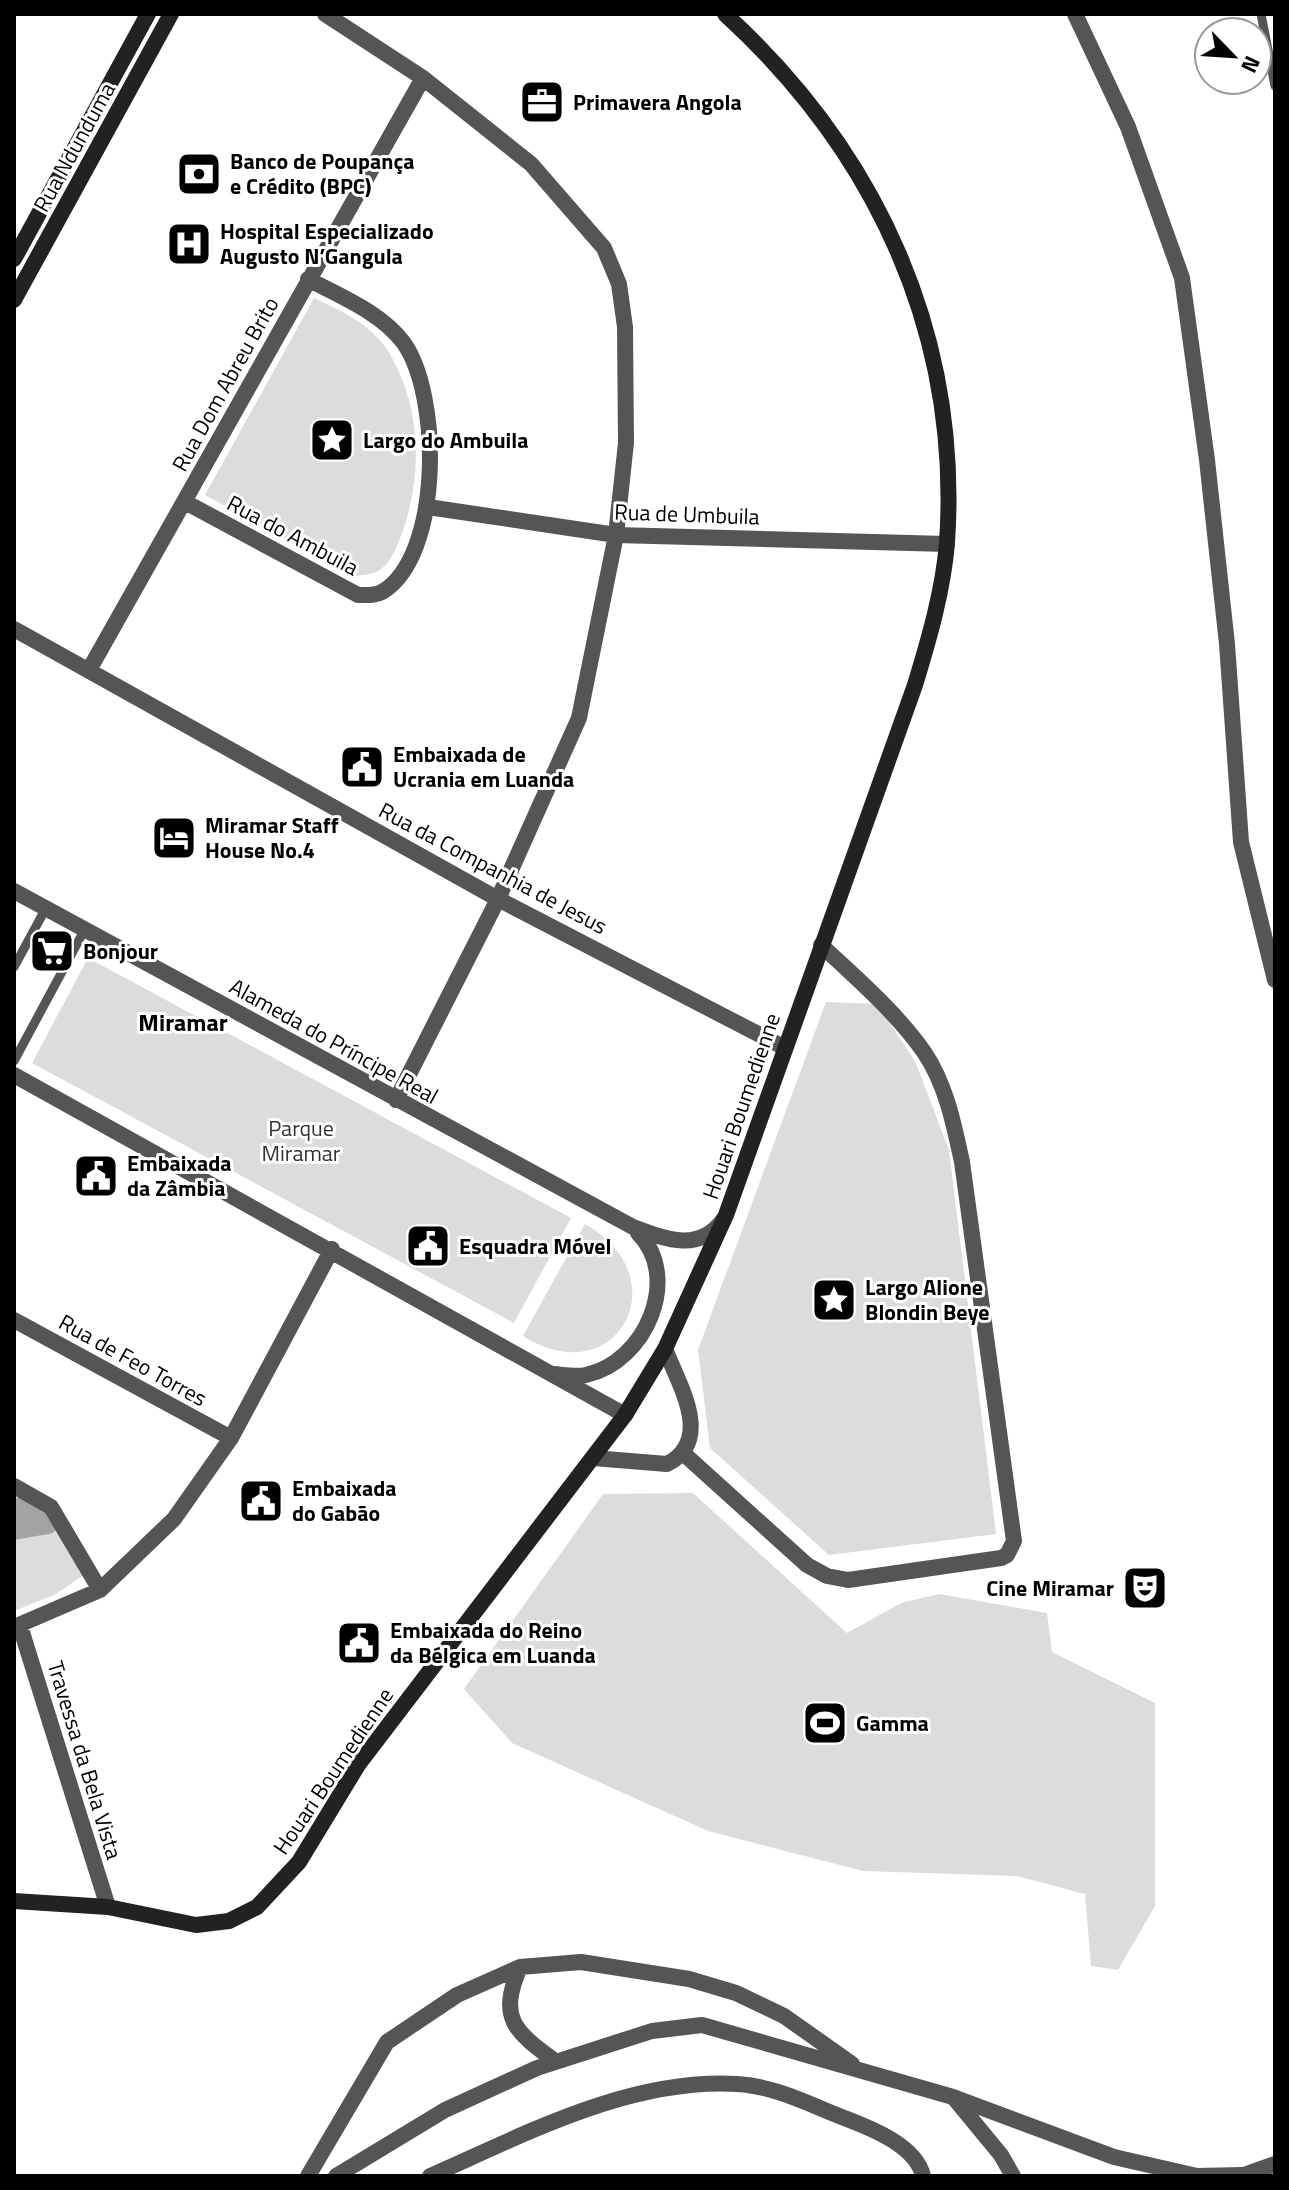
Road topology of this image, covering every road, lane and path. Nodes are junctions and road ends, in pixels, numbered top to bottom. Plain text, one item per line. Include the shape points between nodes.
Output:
1 (148, 14) edge
2 (171, 14) edge
3 (325, 14) edge
4 (725, 14) edge
5 (1075, 14) edge
6 (1261, 14) edge
7 (423, 78) junction
8 (1275, 86) edge
9 (14, 259) edge
10 (308, 279) junction
11 (14, 300) edge
12 (185, 502) junction
13 (428, 507) junction
14 (616, 535) junction
15 (947, 544) junction
16 (14, 629) edge
17 (89, 670) junction
18 (14, 891) edge
19 (498, 899) junction
20 (46, 908) junction
21 (85, 929) junction
22 (821, 945) junction
23 (14, 967) edge
24 (1275, 980) edge
25 (785, 1048) junction
26 (14, 1061) edge
27 (14, 1075) edge
28 (396, 1100) junction
29 (726, 1215) junction
30 (633, 1227) junction
31 (332, 1249) junction
32 (14, 1320) edge
33 (665, 1349) junction
34 (554, 1374) junction
35 (625, 1415) junction
36 (231, 1438) junction
37 (683, 1453) junction
38 (593, 1458) junction
39 (14, 1486) edge
40 (100, 1590) junction
41 (17, 1626) edge
42 (14, 1901) edge
43 (108, 1907) junction
44 (520, 1967) junction
45 (555, 2061) junction
46 (866, 2074) junction
47 (953, 2097) junction
48 (1275, 2164) edge
49 (1242, 2175) edge
50 (308, 2176) edge
51 (336, 2176) edge
52 (430, 2176) edge
53 (923, 2176) edge
54 (1013, 2176) edge

1 - 9 street, Rua Ndunduma
2 - 11 street, Rua Ndunduma
3 - 7 street
4 - 15 street, Houari Boumedienne via 806,98 845,151 906,268 937,363 946,435
5 - 24 street via 1128,127 1182,278 1227,644 1241,842
6 - 8 lane
7 - 10 street, Rua Dom Abreu Brito
7 - 14 street via 531,164 604,248 619,284 625,327 626,443
10 - 12 street, Rua Dom Abreu Brito
10 - 13 street, Rua do Ambuila via 385,321 417,368 429,441
12 - 13 street, Rua do Ambuila via 358,595 380,594 398,579
12 - 17 street, Rua Dom Abreu Brito
13 - 14 street, Rua de Umbuila
14 - 15 street, Rua de Umbuila
14 - 19 street via 579,718
15 - 22 street, Houari Boumedienne via 915,685
16 - 17 street, Rua da Companhia de Jesus
17 - 19 street, Rua da Companhia de Jesus
18 - 20 street, Alameda do Príncipe Real
19 - 25 street, Rua da Companhia de Jesus
19 - 28 street
20 - 21 street, Alameda do Príncipe Real
20 - 23 lane
21 - 26 lane
21 - 28 street, Alameda do Príncipe Real
22 - 25 street, Houari Boumedienne
22 - 37 street via 924,1052 953,1118 1014,1541 1001,1558 848,1580 827,1576 807,1565
25 - 29 street, Houari Boumedienne
27 - 31 street
28 - 30 street, Alameda do Príncipe Real
29 - 30 street, Alameda do Príncipe Real via 700,1239 674,1243
29 - 33 street, Houari Boumedienne
30 - 34 street, Alameda do Príncipe Real via 653,1248 660,1274 647,1322 611,1365 585,1375
31 - 34 street
31 - 36 street
32 - 36 street, Rua de Feo Torres
33 - 35 street, Houari Boumedienne
33 - 37 street via 691,1416 692,1439
34 - 35 street
35 - 38 street, Houari Boumedienne
36 - 40 street via 174,1519
37 - 38 street via 667,1464 654,1465
38 - 43 street, Houari Boumedienne via 358,1765 299,1862 257,1907 229,1921 196,1925
39 - 40 street via 51,1507
40 - 41 street
41 - 43 street, Travessa da Bela Vista
42 - 43 street, Houari Boumedienne
44 - 45 street via 508,1994 508,2013 519,2033
44 - 46 street via 581,1962 689,1979 736,1993 784,2016
44 - 50 street via 457,1995 387,2042
45 - 46 street via 652,2031 702,2025
45 - 51 street via 445,2110
46 - 47 street
47 - 49 street via 1143,2165 1197,2176
47 - 54 street
48 - 49 street
52 - 53 street via 566,2117 625,2098 696,2085 738,2084 773,2090 870,2128 902,2148

